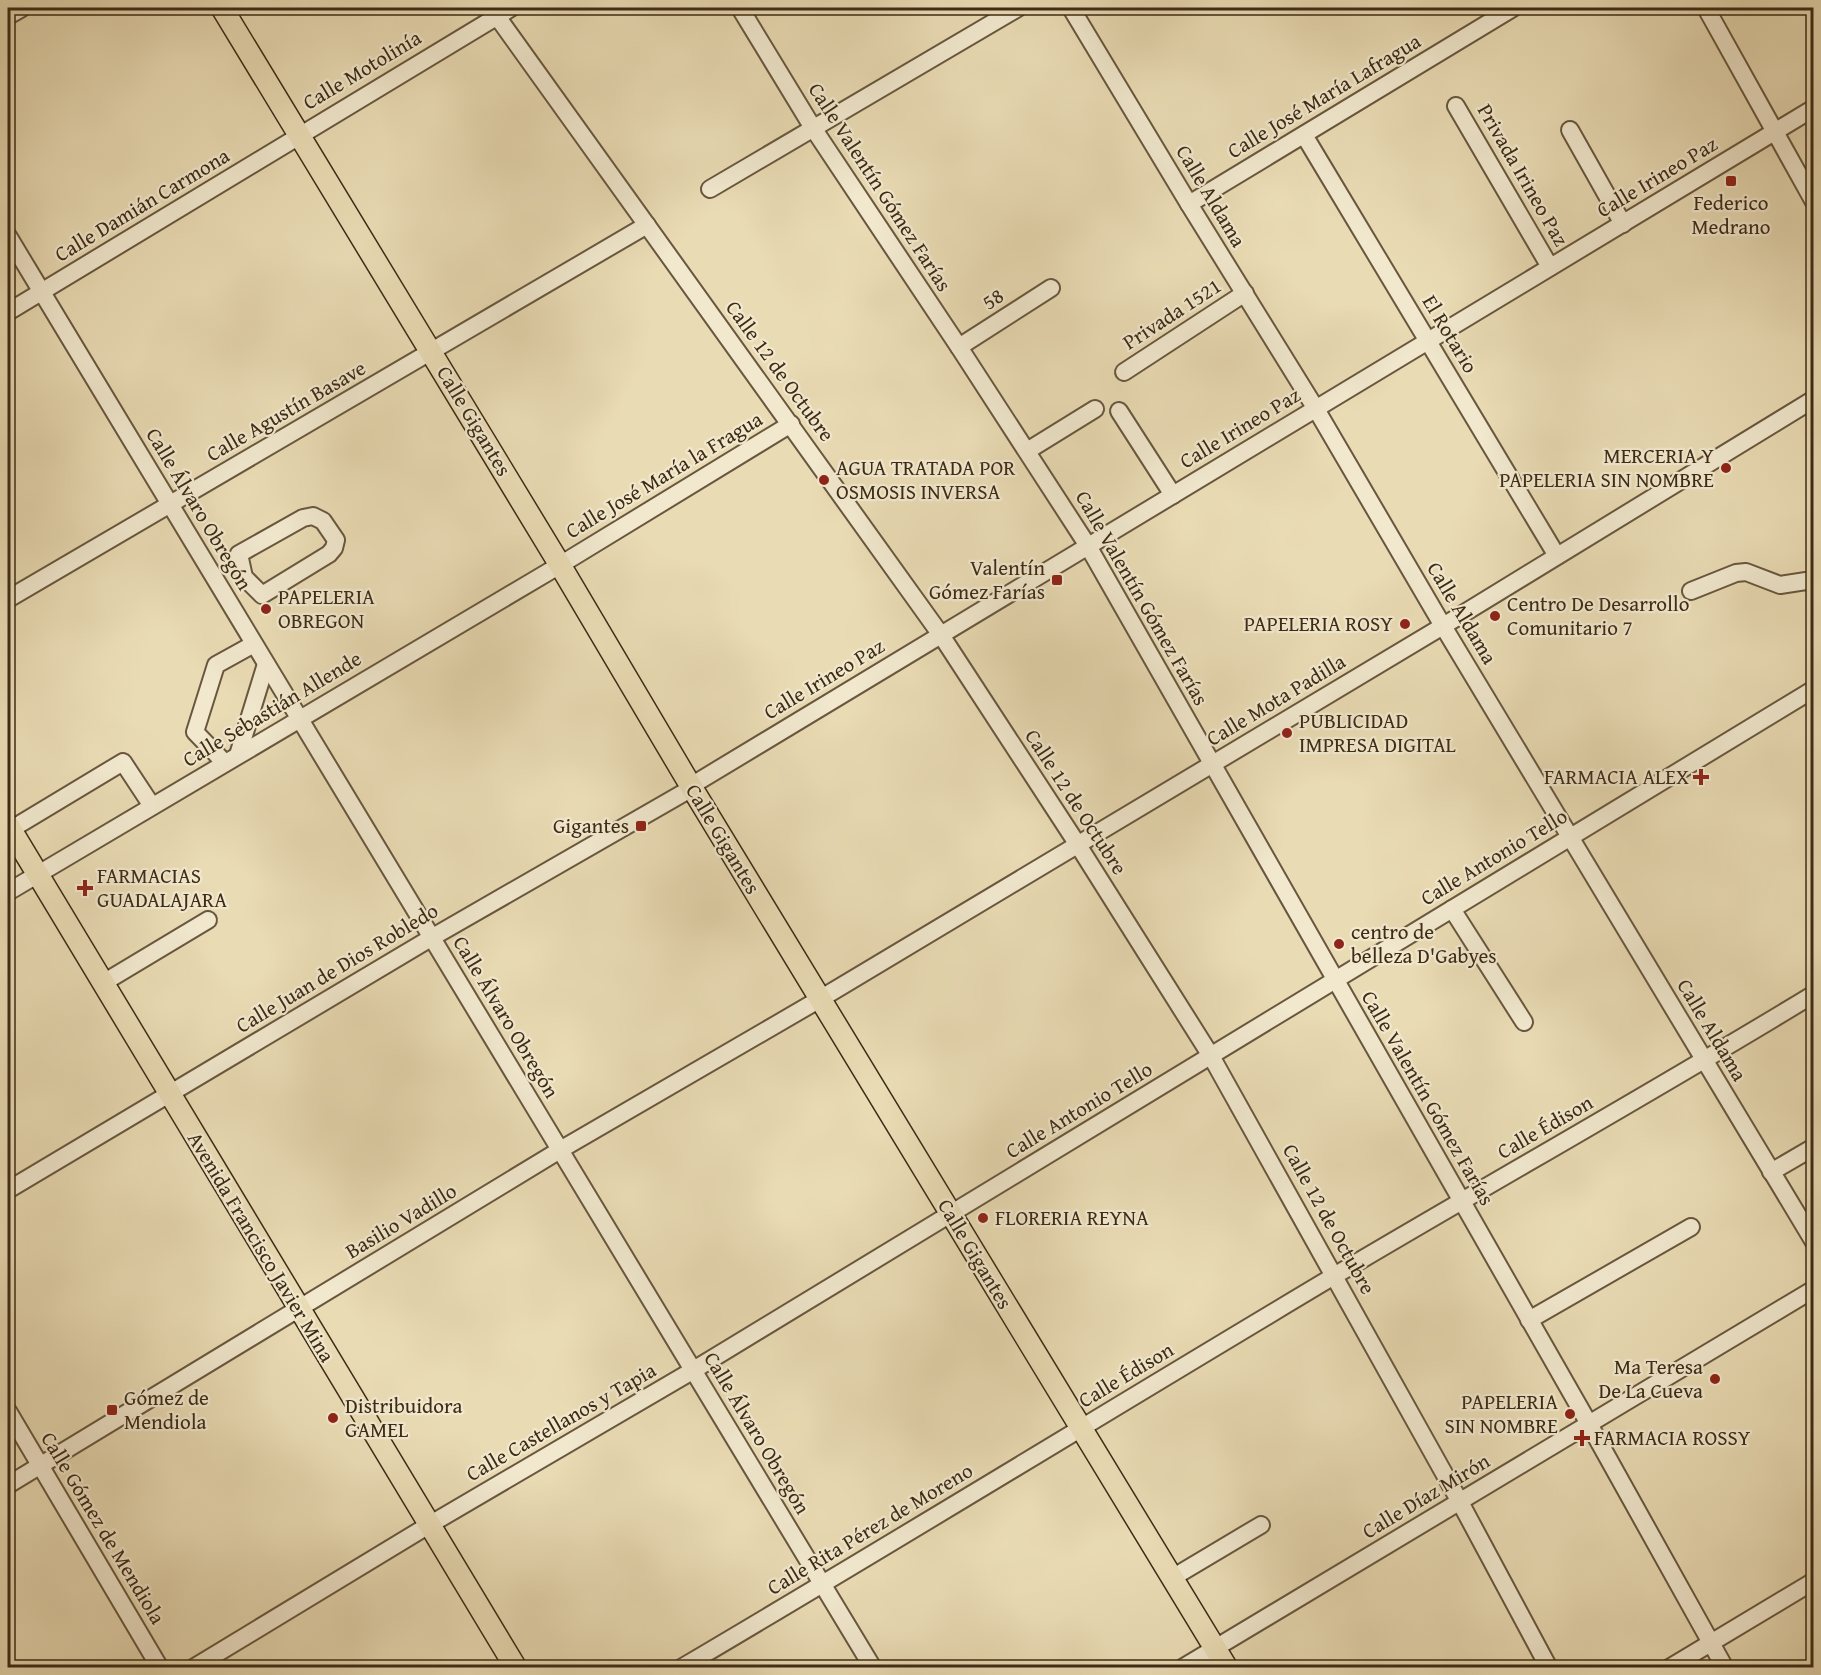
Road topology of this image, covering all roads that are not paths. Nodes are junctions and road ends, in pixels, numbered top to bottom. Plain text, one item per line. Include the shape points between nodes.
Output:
1 (22, 8) edge
2 (222, 8) edge
3 (740, 8) edge
4 (1018, 8) edge
5 (1071, 8) edge
6 (1513, 8) edge
7 (1706, 8) edge
8 (500, 10) edge
9 (8, 16) edge
10 (1456, 106) dead end
11 (1814, 108) edge
12 (813, 128) junction
13 (1570, 130) dead end
14 (1776, 132) junction
15 (299, 135) junction
16 (1304, 135) junction
17 (710, 189) dead end
18 (1814, 202) edge
19 (1189, 204) junction
20 (1623, 224) junction
21 (647, 225) junction
22 (8, 236) edge
23 (1550, 267) junction
24 (1051, 288) dead end
25 (42, 292) junction
26 (1245, 293) junction
27 (8, 312) edge
28 (1428, 341) junction
29 (959, 347) junction
30 (432, 352) junction
31 (1124, 372) dead end
32 (1814, 399) edge
33 (1095, 409) dead end
34 (1316, 409) junction
35 (1119, 411) dead end
36 (791, 424) junction
37 (1027, 451) junction
38 (1173, 495) junction
39 (169, 504) junction
40 (1088, 546) junction
41 (1557, 556) junction
42 (560, 565) junction
43 (244, 578) junction
44 (1814, 583) edge
45 (222, 590) junction
46 (1691, 591) dead end
47 (8, 599) edge
48 (1443, 626) junction
49 (941, 635) junction
50 (254, 644) junction
51 (266, 664) junction
52 (1814, 688) edge
53 (299, 719) junction
54 (232, 759) junction
55 (1212, 765) junction
56 (692, 788) junction
57 (152, 806) junction
58 (9, 828) edge
59 (1570, 837) junction
60 (1078, 845) junction
61 (37, 874) junction
62 (8, 892) edge
63 (1452, 909) junction
64 (208, 920) dead end
65 (431, 938) junction
66 (1335, 980) junction
67 (103, 983) junction
68 (1814, 994) edge
69 (820, 999) junction
70 (1524, 1022) dead end
71 (1211, 1056) junction
72 (1705, 1061) junction
73 (169, 1093) junction
74 (1814, 1147) edge
75 (560, 1150) junction
76 (1771, 1172) junction
77 (8, 1190) edge
78 (1462, 1201) junction
79 (951, 1214) junction
80 (1691, 1227) dead end
81 (1814, 1242) edge
82 (1335, 1276) junction
83 (1814, 1288) edge
84 (298, 1309) junction
85 (1529, 1320) junction
86 (692, 1371) junction
87 (8, 1412) edge
88 (1589, 1424) junction
89 (1081, 1428) junction
90 (39, 1465) junction
91 (8, 1485) edge
92 (1460, 1502) junction
93 (429, 1525) junction
94 (1261, 1525) dead end
95 (1172, 1578) junction
96 (1814, 1581) edge
97 (823, 1585) junction
98 (1710, 1643) junction
99 (1216, 1648) junction
100 (160, 1668) edge
101 (193, 1668) edge
102 (516, 1668) edge
103 (681, 1668) edge
104 (873, 1668) edge
105 (1182, 1668) edge
106 (1227, 1668) edge
107 (1550, 1668) edge
108 (1669, 1668) edge
109 (1725, 1668) edge

1 - 9 street
2 - 15 main road, Calle Gigantes
3 - 12 street, Calle Valentín Gómez Farías
4 - 12 street
5 - 19 street, Calle Aldama
6 - 16 street, Calle José María Lafragua
7 - 14 street
8 - 15 street, Calle Motolinía
8 - 21 street, Calle 12 de Octubre
10 - 23 street, Privada Irineo Paz
11 - 14 street, Calle Irineo Paz
12 - 17 street
12 - 29 street, Calle Valentín Gómez Farías
13 - 20 street
14 - 18 street
14 - 20 street, Calle Irineo Paz
15 - 25 street, Calle Damián Carmona
15 - 30 main road, Calle Gigantes
16 - 19 street, Calle José María Lafragua
16 - 28 street, El Rotario
19 - 26 street, Calle Aldama
20 - 23 street, Calle Irineo Paz
21 - 30 street, Calle Agustín Basave
21 - 36 street, Calle 12 de Octubre
22 - 25 street, Calle Álvaro Obregón
23 - 28 street, Calle Irineo Paz
24 - 29 street, 58
25 - 27 street, Calle Damián Carmona
25 - 39 street, Calle Álvaro Obregón
26 - 31 street, Privada 1521
26 - 34 street, Calle Aldama
28 - 34 street, Calle Irineo Paz
28 - 41 street, El Rotario
29 - 37 street, Calle Valentín Gómez Farías
30 - 39 street, Calle Agustín Basave
30 - 42 main road, Calle Gigantes
32 - 41 street, Calle Mota Padilla
33 - 37 street
34 - 38 street, Calle Irineo Paz
34 - 48 street, Calle Aldama
35 - 38 street
36 - 42 street, Calle José María la Fragua
36 - 49 street, Calle 12 de Octubre
37 - 40 street, Calle Valentín Gómez Farías
38 - 40 street, Calle Irineo Paz
39 - 45 street, Calle Álvaro Obregón
39 - 47 street, Calle Agustín Basave
40 - 49 street, Calle Irineo Paz
40 - 55 street, Calle Valentín Gómez Farías
41 - 48 street, Calle Mota Padilla
42 - 53 street, Calle Sebastián Allende
42 - 56 main road, Calle Gigantes
43 - 43 street via 262,594 329,554 336,540 323,521 313,516 303,518 239,554
43 - 45 street
44 - 46 street via 1780,585 1746,572
45 - 50 street, Calle Álvaro Obregón
48 - 55 street, Calle Mota Padilla
48 - 59 street, Calle Aldama
49 - 56 street, Calle Irineo Paz
49 - 60 street, Calle 12 de Octubre
50 - 51 street, Calle Álvaro Obregón
50 - 54 street via 216,665 195,732
51 - 53 street, Calle Álvaro Obregón
51 - 54 street
52 - 59 street, Calle Antonio Tello
53 - 54 street, Calle Sebastián Allende
53 - 65 street, Calle Álvaro Obregón
54 - 57 street, Calle Sebastián Allende
55 - 60 street, Calle Mota Padilla
55 - 66 street, Calle Valentín Gómez Farías
56 - 65 street, Calle Juan de Dios Robledo
56 - 69 main road, Calle Gigantes
57 - 58 street via 123,762
57 - 61 street, Calle Sebastián Allende
58 - 61 main road, Avenida Francisco Javier Mina
59 - 63 street, Calle Antonio Tello
59 - 72 street, Calle Aldama
60 - 69 street, Calle Mota Padilla
60 - 71 street, Calle 12 de Octubre
61 - 62 street, Calle Sebastián Allende
61 - 67 main road, Avenida Francisco Javier Mina
63 - 66 street, Calle Antonio Tello
63 - 70 street
64 - 67 street
65 - 73 street, Calle Juan de Dios Robledo
65 - 75 street, Calle Álvaro Obregón
66 - 71 street, Calle Antonio Tello
66 - 78 street, Calle Valentín Gómez Farías
67 - 73 main road, Avenida Francisco Javier Mina
68 - 72 street, Calle Édison
69 - 75 street, Basilio Vadillo
69 - 79 main road, Calle Gigantes
71 - 79 street, Calle Antonio Tello
71 - 82 street, Calle 12 de Octubre
72 - 76 street, Calle Aldama
72 - 78 street, Calle Édison
73 - 77 street, Calle Juan de Dios Robledo
73 - 84 main road, Avenida Francisco Javier Mina
74 - 76 street
75 - 84 street, Basilio Vadillo
75 - 86 street, Calle Álvaro Obregón
76 - 81 street, Calle Aldama
78 - 82 street, Calle Édison
78 - 85 street, Calle Valentín Gómez Farías
79 - 86 street, Calle Castellanos y Tapia
79 - 89 main road, Calle Gigantes
80 - 85 street
82 - 89 street, Calle Édison
82 - 92 street, Calle 12 de Octubre
83 - 88 street, Calle Díaz Mirón
84 - 90 street, Basilio Vadillo
84 - 93 main road, Avenida Francisco Javier Mina
85 - 88 street, Calle Valentín Gómez Farías
86 - 93 street, Calle Castellanos y Tapia
86 - 97 street, Calle Álvaro Obregón
87 - 90 street, Calle Gómez de Mendiola
88 - 92 street, Calle Díaz Mirón
88 - 98 street, Calle Valentín Gómez Farías
89 - 95 main road, Calle Gigantes
89 - 97 street, Calle Rita Pérez de Moreno
90 - 91 street, Basilio Vadillo
90 - 100 street, Calle Gómez de Mendiola
92 - 99 street, Calle Díaz Mirón
92 - 107 street, Calle 12 de Octubre
93 - 101 street, Calle Castellanos y Tapia
93 - 102 main road, Avenida Francisco Javier Mina
94 - 95 street
95 - 99 main road, Calle Gigantes
96 - 98 street
97 - 103 street, Calle Rita Pérez de Moreno
97 - 104 street, Calle Álvaro Obregón
98 - 108 street
98 - 109 street, Calle Valentín Gómez Farías
99 - 105 street, Calle Díaz Mirón
99 - 106 main road, Calle Gigantes

